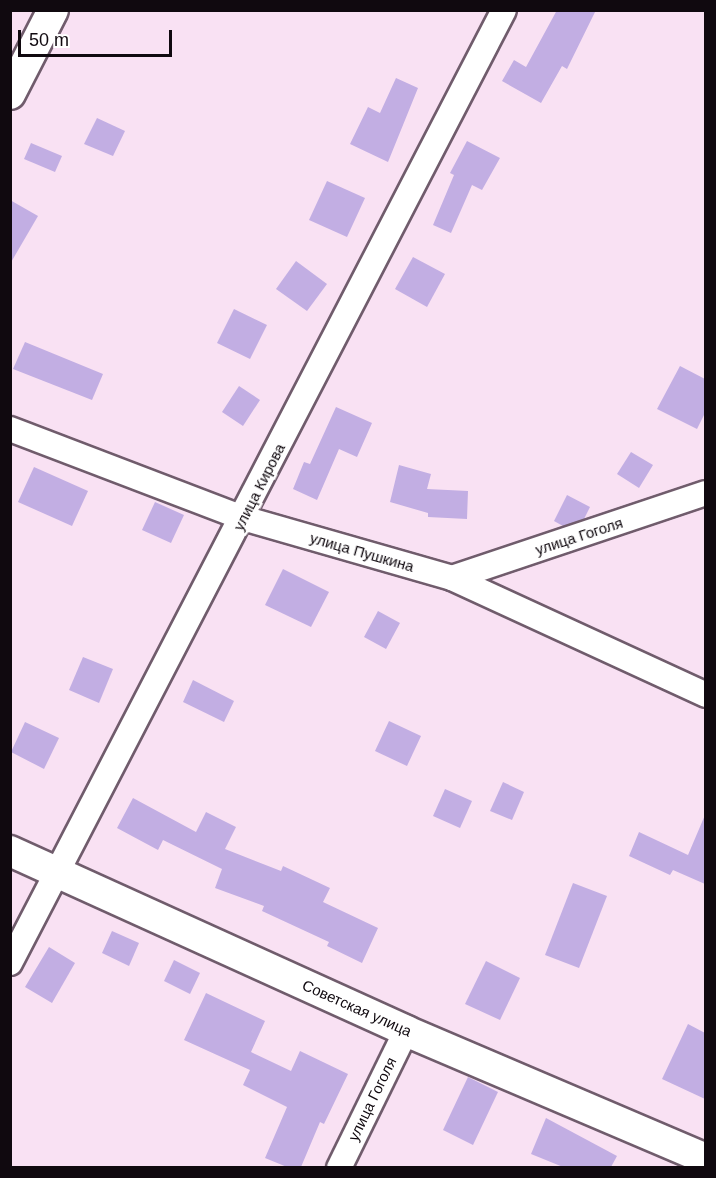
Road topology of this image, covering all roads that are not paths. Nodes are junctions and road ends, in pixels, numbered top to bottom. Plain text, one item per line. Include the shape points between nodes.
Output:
1 (52, 10) edge
2 (504, 10) edge
3 (10, 94) edge
4 (10, 429) edge
5 (705, 494) edge
6 (243, 518) junction
7 (452, 578) junction
8 (705, 695) edge
9 (10, 851) edge
10 (59, 872) junction
11 (10, 963) edge
12 (406, 1031) junction
13 (705, 1159) edge
14 (339, 1167) edge

1 - 3 main road
2 - 6 street, улица Кирова
4 - 6 street, улица Пушкина
5 - 7 street, улица Гоголя
6 - 7 street, улица Пушкина
6 - 10 street, улица Кирова
7 - 8 street, улица Пушкина
9 - 10 main road, Советская улица
10 - 11 street, улица Кирова
10 - 12 main road, Советская улица
12 - 13 main road, Советская улица
12 - 14 street, улица Гоголя

